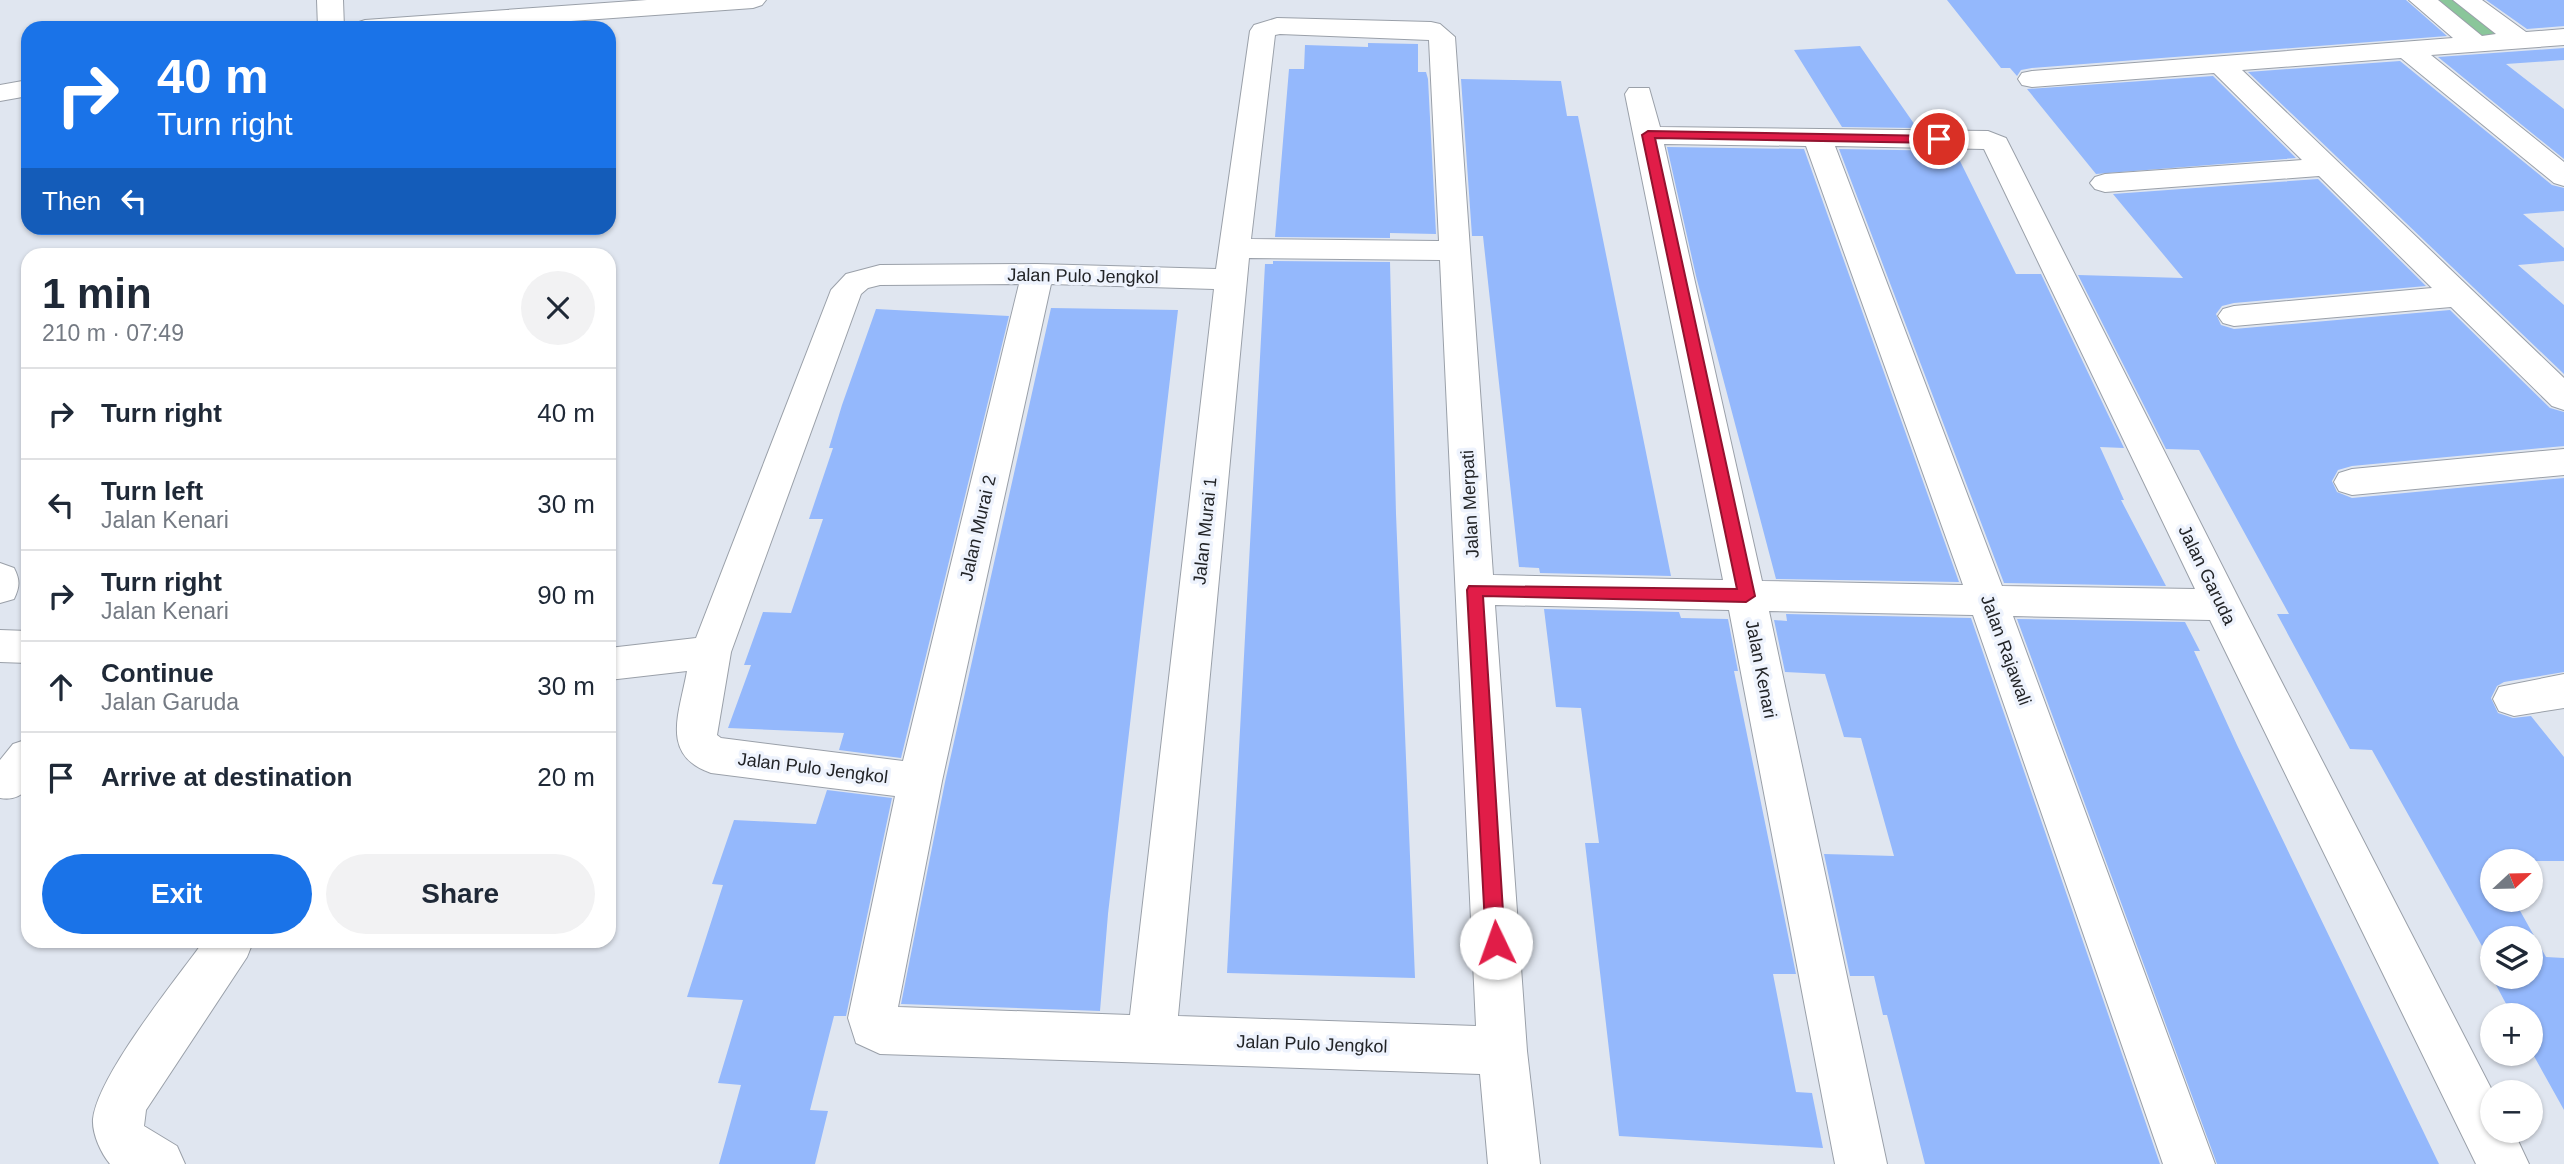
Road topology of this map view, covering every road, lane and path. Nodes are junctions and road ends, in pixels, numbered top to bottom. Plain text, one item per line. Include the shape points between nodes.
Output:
1 (330, 0) edge
2 (753, 0) edge
3 (2422, 0) edge
4 (2466, 0) edge
5 (331, 21) edge
6 (462, 21) edge
7 (1269, 27) joint
8 (2564, 37) edge
9 (2520, 40) junction
10 (2476, 44) junction
11 (2407, 49) junction
12 (2219, 63) junction
13 (2032, 79) dead end
14 (21, 89) edge
15 (0, 93) edge
16 (1639, 94) dead end
17 (1648, 135) junction
18 (1818, 139) junction
19 (2326, 167) junction
20 (2564, 177) edge
21 (2105, 183) dead end
22 (1455, 251) junction
23 (1232, 263) junction
24 (1037, 274) junction
25 (2458, 296) junction
26 (2234, 316) dead end
27 (2564, 398) edge
28 (2564, 462) edge
29 (2352, 482) dead end
30 (0, 578) edge
31 (0, 588) edge
32 (1475, 590) junction
33 (1746, 596) junction
34 (1988, 601) junction
35 (2222, 605) junction
36 (0, 646) edge
37 (21, 648) edge
38 (712, 652) junction
39 (616, 663) edge
40 (2564, 691) edge
41 (2514, 699) dead end
42 (21, 765) edge
43 (0, 780) edge
44 (920, 781) junction
45 (226, 948) edge
46 (1152, 1038) junction
47 (1502, 1051) junction
48 (159, 1164) edge
49 (1514, 1164) edge
50 (1861, 1164) edge
51 (2189, 1164) edge
52 (2503, 1164) edge

1 - 5 street
2 - 6 street
3 - 10 street
4 - 9 street
7 - 22 street, Jalan Merpati via 1431,30 1441,35
7 - 23 street, Jalan Murai 1 via 1263,31
8 - 9 street
9 - 10 street
10 - 11 street
11 - 12 street
11 - 20 street
12 - 13 street
12 - 19 street
14 - 15 street
16 - 17 street, Jalan Kenari
17 - 18 street
17 - 33 street, Jalan Kenari
18 - 34 street, Jalan Rajawali
18 - 35 street, Jalan Garuda via 1987,140 1996,144
19 - 21 street
19 - 25 street
22 - 23 street, Jalan Pulo Jengkol
22 - 32 street, Jalan Merpati
23 - 24 street, Jalan Pulo Jengkol
23 - 46 street, Jalan Murai 1
24 - 38 street, Jalan Pulo Jengkol via 880,275 850,285
24 - 44 street, Jalan Murai 2
25 - 26 street
25 - 27 street
28 - 29 street
30 - 31 street
32 - 33 street
32 - 47 street, Jalan Merpati
33 - 34 street
33 - 50 street, Jalan Kenari
34 - 35 street
34 - 51 street, Jalan Rajawali
35 - 52 street, Jalan Garuda
36 - 37 street
38 - 39 street
38 - 44 street, Jalan Pulo Jengkol via 696,736 705,752
40 - 41 street
42 - 43 street via 8,781
44 - 46 street, Jalan Pulo Jengkol via 872,1018 875,1029
45 - 48 street via 125,1097 117,1117 120,1134 131,1152
46 - 47 street, Jalan Pulo Jengkol
47 - 49 street, Jalan Merpati

